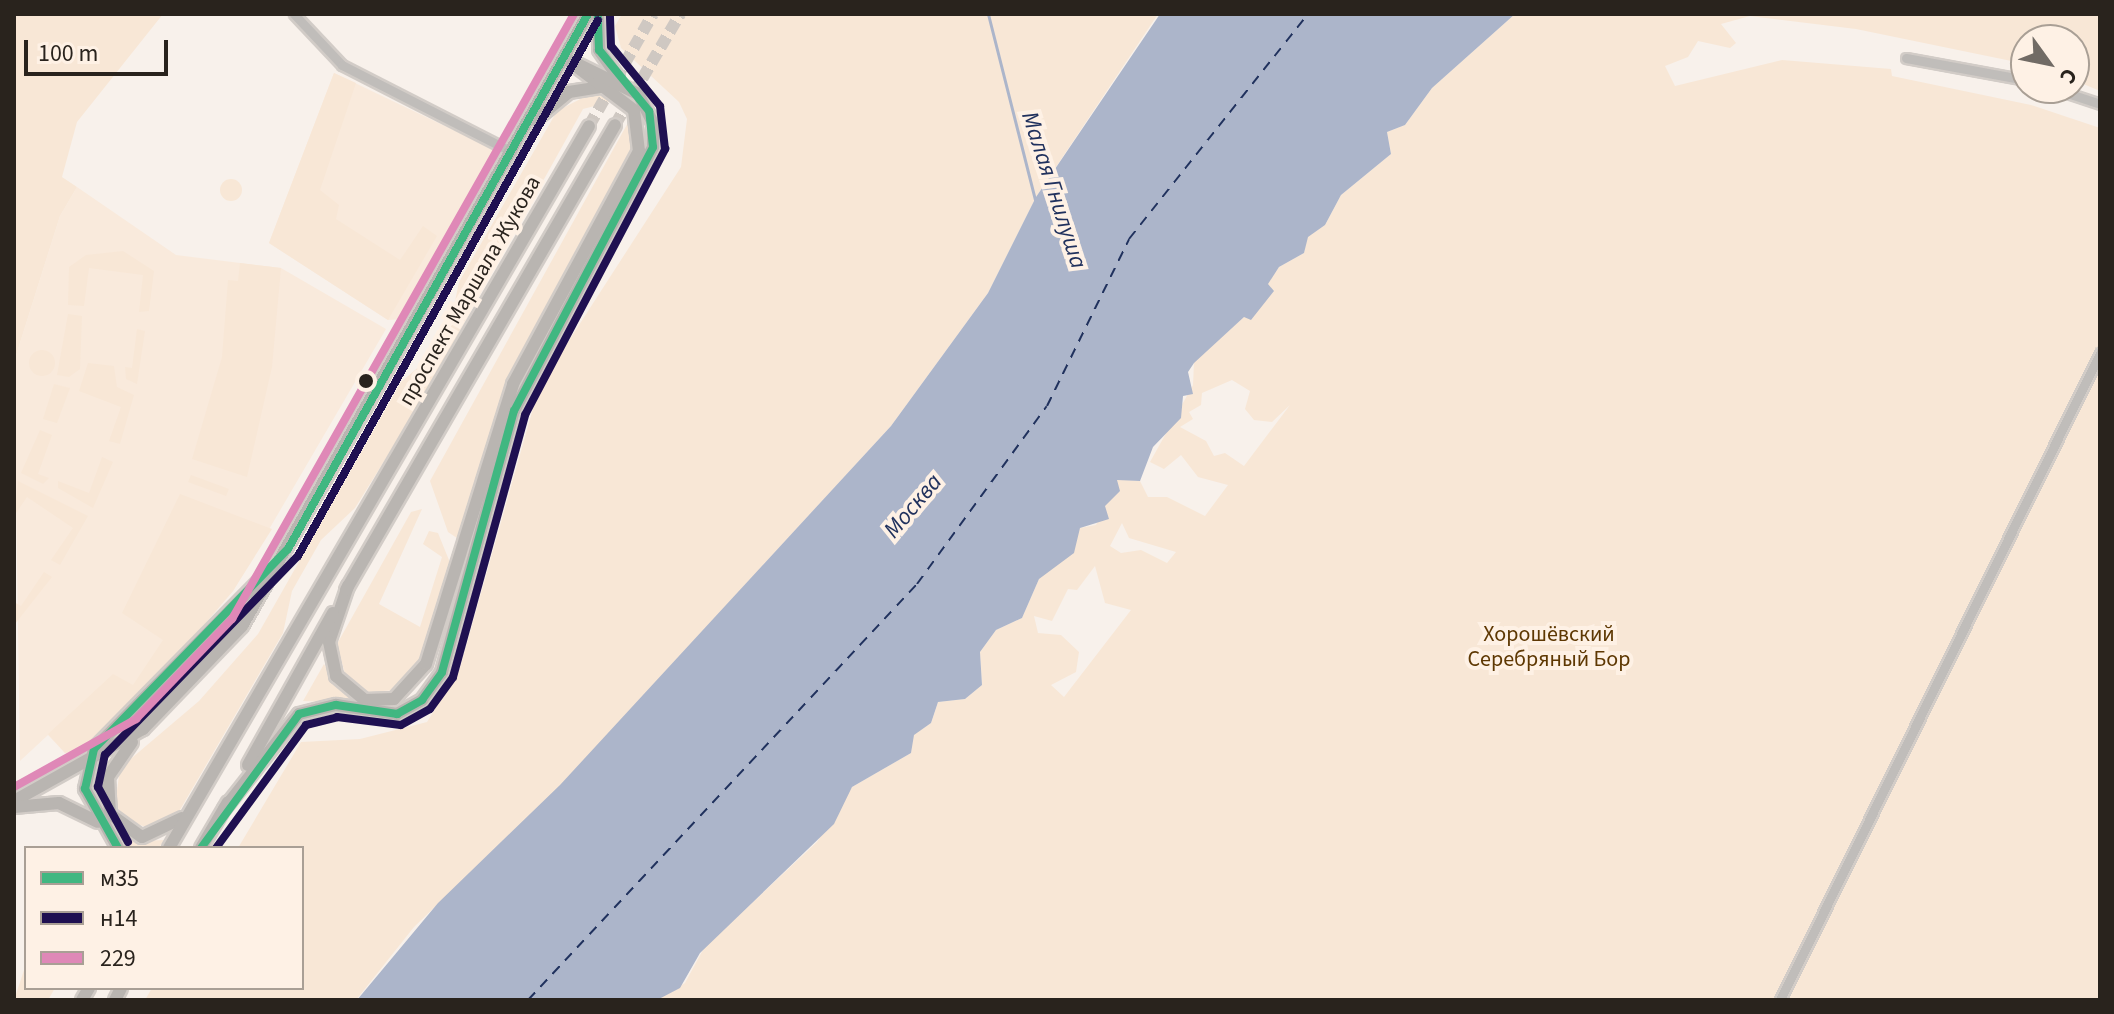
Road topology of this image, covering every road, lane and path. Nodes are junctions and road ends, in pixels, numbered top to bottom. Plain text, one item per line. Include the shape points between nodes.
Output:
1 (294, 14) edge
2 (588, 14) edge
3 (598, 14) edge
4 (565, 58) junction
5 (1906, 58) dead end
6 (2010, 77) edge
7 (618, 88) junction
8 (615, 125) tunnel mouth
9 (589, 126) tunnel mouth
10 (522, 134) junction
11 (512, 152) junction
12 (2100, 353) edge
13 (288, 549) junction
14 (348, 586) junction
15 (143, 729) junction
16 (86, 767) junction
17 (196, 800) junction
18 (14, 804) edge
19 (224, 809) junction
20 (102, 826) junction
21 (117, 846) edge
22 (170, 846) edge
23 (202, 846) edge
24 (1780, 1000) edge

1 - 11 street via 342,65
2 - 4 main road
3 - 7 main road via 599,50
4 - 7 main road
4 - 10 main road
5 - 6 street
7 - 10 main road via 569,92
7 - 14 main road via 639,121 639,151 513,384 426,664 394,699 365,700 336,676 329,642
7 - 19 main road via 649,111 649,163 514,411 433,689 397,714 336,705 299,714
8 - 14 main road, проспект Маршала Жукова
9 - 17 main road, проспект Маршала Жукова
10 - 11 main road
11 - 13 main road
12 - 24 street
13 - 15 main road via 225,648
13 - 16 main road via 169,677 109,728
14 - 19 main road, проспект Маршала Жукова
15 - 16 main road
15 - 17 main road via 108,777 110,814 132,832 152,836
16 - 18 main road
16 - 20 main road via 85,789
17 - 22 main road, проспект Маршала Жукова
18 - 20 main road via 59,803
19 - 23 main road, проспект Маршала Жукова
20 - 21 main road

